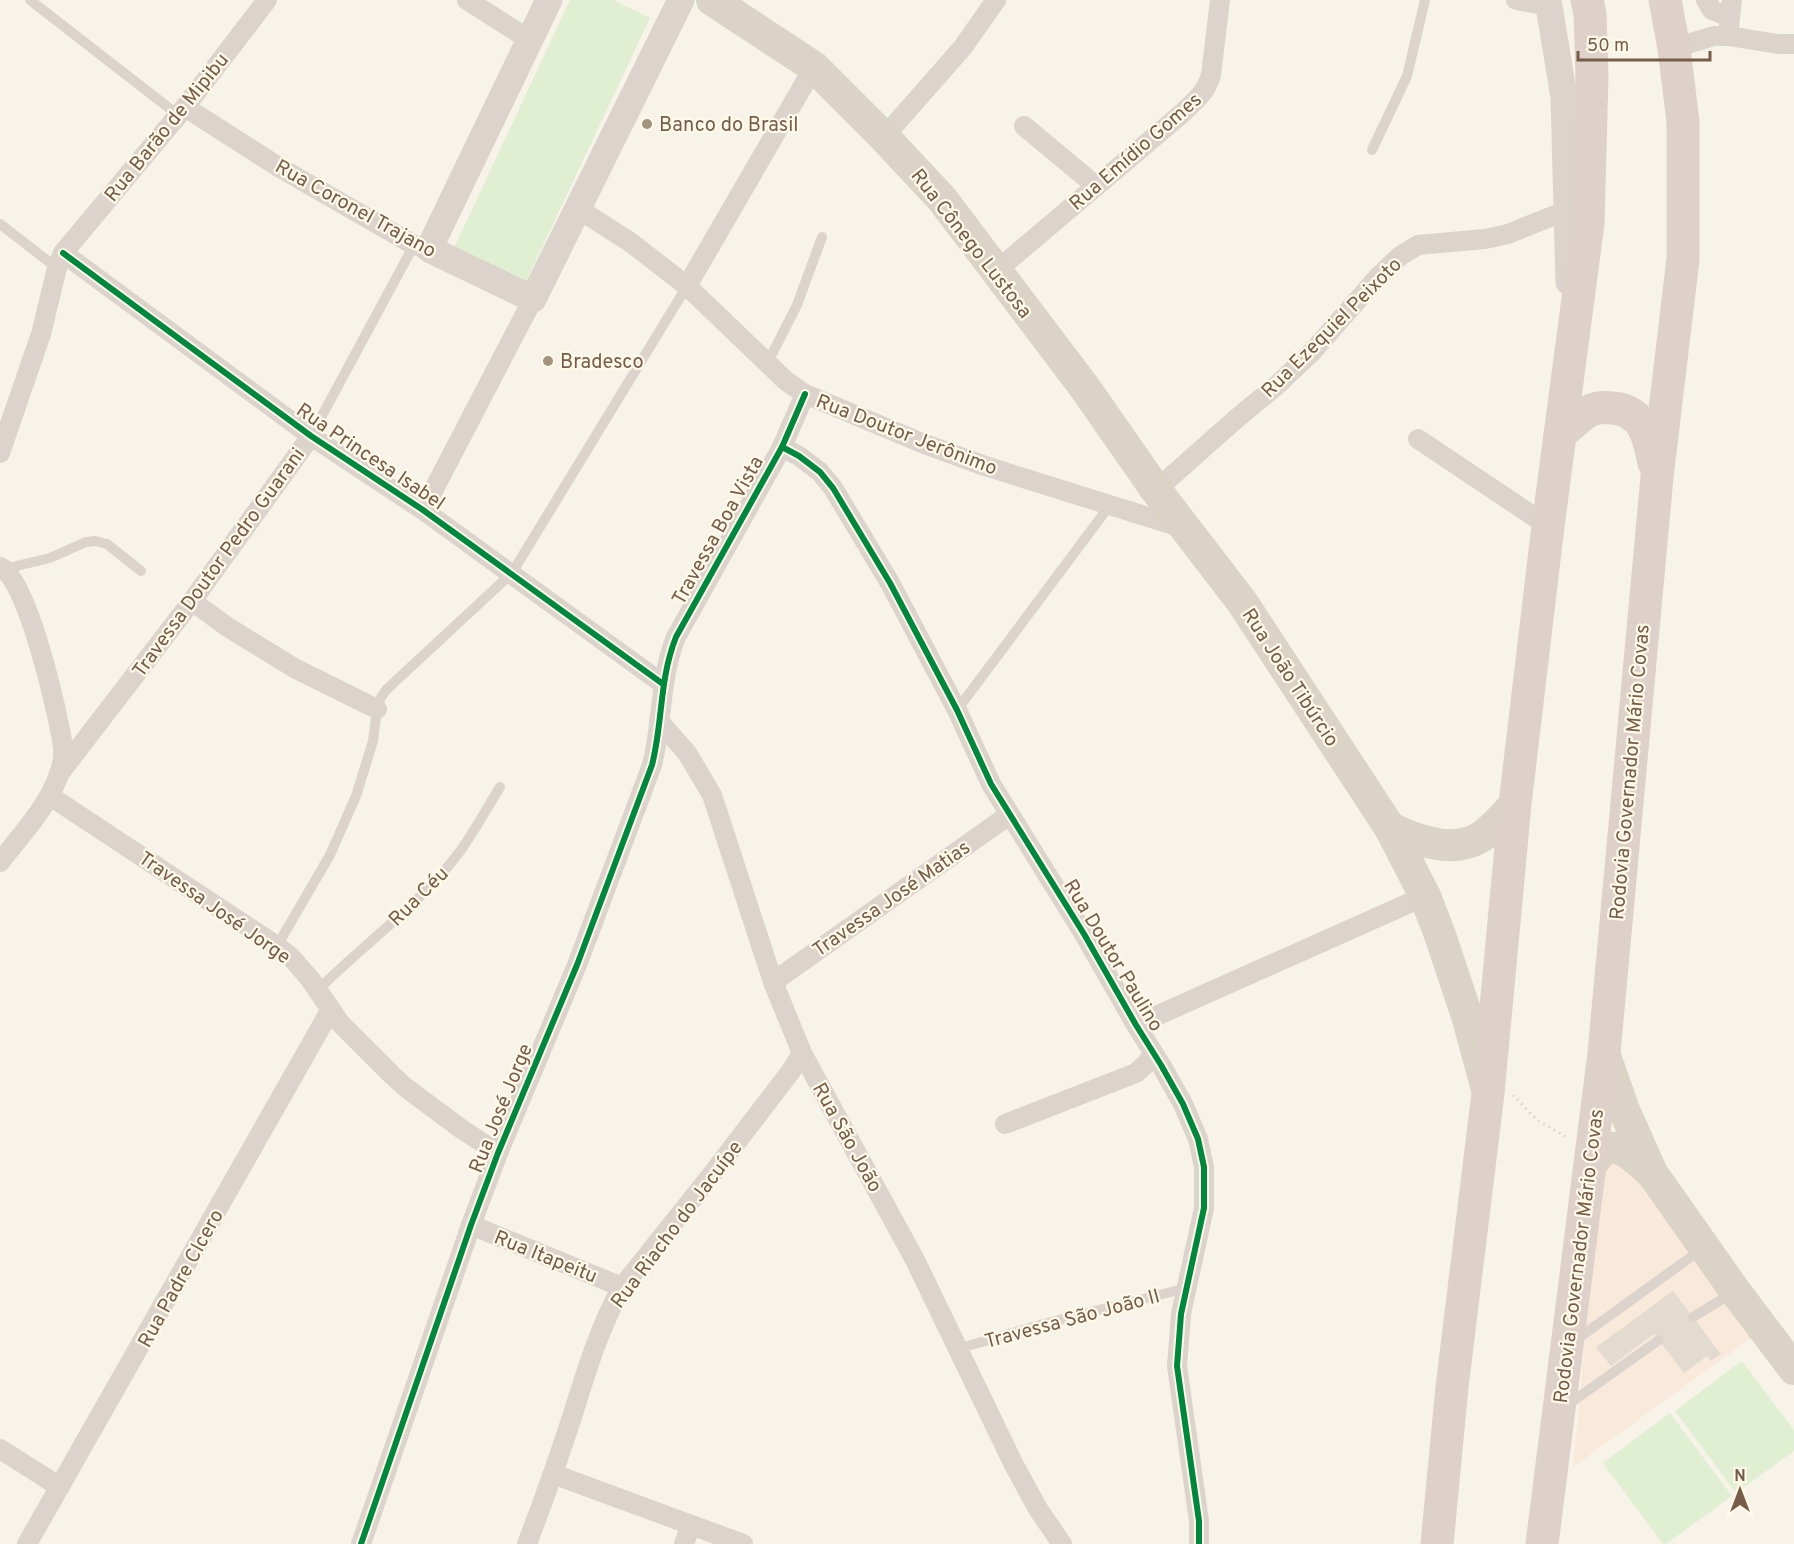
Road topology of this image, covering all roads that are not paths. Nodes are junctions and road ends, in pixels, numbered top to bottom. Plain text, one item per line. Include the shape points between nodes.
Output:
1 (30, 0) edge
2 (267, 0) edge
3 (467, 0) edge
4 (549, 0) edge
5 (681, 0) edge
6 (712, 0) edge
7 (994, 0) edge
8 (1220, 0) edge
9 (1425, 0) edge
10 (1516, 0) edge
11 (1587, 0) edge
12 (1665, 0) edge
13 (1706, 0) edge
14 (1549, 3) edge
15 (1730, 18) edge
16 (530, 40) junction
17 (1794, 44) edge
18 (1674, 48) junction
19 (814, 67) junction
20 (181, 111) junction
21 (1024, 126) dead end
22 (884, 137) junction
23 (1372, 150) dead end
24 (1096, 186) junction
25 (577, 208) junction
26 (1568, 210) junction
27 (0, 224) edge
28 (822, 237) dead end
29 (422, 247) junction
30 (60, 260) junction
31 (996, 271) junction
32 (687, 286) junction
33 (533, 299) junction
34 (1570, 353) junction
35 (768, 362) junction
36 (805, 394) junction
37 (1560, 435) junction
38 (311, 436) junction
39 (1418, 439) dead end
40 (782, 447) junction
41 (0, 453) edge
42 (1657, 477) junction
43 (1156, 490) junction
44 (1110, 505) junction
45 (423, 510) junction
46 (1548, 526) junction
47 (1188, 529) junction
48 (2, 568) edge
49 (141, 571) dead end
50 (512, 573) junction
51 (192, 601) junction
52 (663, 684) junction
53 (377, 709) junction
54 (957, 710) junction
55 (659, 721) junction
56 (59, 774) junction
57 (500, 787) dead end
58 (50, 796) junction
59 (1515, 804) junction
60 (1009, 815) junction
61 (1390, 828) junction
62 (0, 862) edge
63 (1425, 896) junction
64 (277, 946) junction
65 (773, 982) junction
66 (318, 990) junction
67 (330, 1011) junction
68 (1136, 1025) junction
69 (802, 1053) junction
70 (1153, 1053) junction
71 (1604, 1053) junction
72 (1489, 1081) junction
73 (1005, 1124) dead end
74 (498, 1153) junction
75 (1591, 1159) junction
76 (1652, 1173) junction
77 (471, 1225) junction
78 (1704, 1247) junction
79 (622, 1287) junction
80 (1187, 1288) junction
81 (1735, 1291) junction
82 (1693, 1317) dead end
83 (1659, 1341) dead end
84 (1568, 1346) junction
85 (957, 1349) junction
86 (1794, 1369) edge
87 (1556, 1423) junction
88 (0, 1449) edge
89 (1445, 1458) junction
90 (553, 1474) junction
91 (60, 1487) junction
92 (691, 1525) junction
93 (27, 1544) edge
94 (361, 1544) edge
95 (527, 1544) edge
96 (684, 1544) edge
97 (743, 1544) edge
98 (1062, 1544) edge
99 (1199, 1544) edge
100 (1437, 1544) edge
101 (1451, 1544) edge
102 (1527, 1544) edge
103 (1542, 1544) edge

1 - 20 lane
2 - 20 street, Rua Barão de Mipibu
3 - 16 street
4 - 16 street
5 - 25 street
6 - 19 main road, Rua Cônego Lustosa
7 - 22 street via 963,47
8 - 24 street, Rua Emídio Gomes via 1211,75 1204,92
9 - 23 lane via 1407,76
10 - 14 street
11 - 34 highway via 1592,77 1588,223
12 - 18 highway, Rodovia Governador Mário Covas
13 - 15 street via 1712,10
14 - 26 street via 1564,97
15 - 17 street via 1778,44
15 - 18 street via 1714,36
16 - 29 street
18 - 42 highway, Rodovia Governador Mário Covas via 1683,122 1683,260
19 - 22 main road, Rua Cônego Lustosa
19 - 32 street
20 - 29 street, Rua Coronel Trajano
20 - 30 street, Rua Barão de Mipibu
21 - 24 street
22 - 31 main road, Rua Cônego Lustosa via 942,199
24 - 31 street, Rua Emídio Gomes
25 - 32 street, Rua Doutor Jerônimo
25 - 33 street
26 - 34 street
26 - 43 street, Rua Ezequiel Peixoto via 1508,234 1418,245 1400,256 1312,352
27 - 30 lane, Rua Princesa Isabel
28 - 35 lane via 797,305
29 - 33 street, Rua Coronel Trajano
29 - 38 lane, Travessa Doutor Pedro Guarani
30 - 38 street, Rua Princesa Isabel
30 - 41 street via 41,334
31 - 43 main road, Rua Cônego Lustosa
32 - 35 street, Rua Doutor Jerônimo
32 - 50 lane
33 - 45 street
34 - 37 highway
35 - 36 street, Rua Doutor Jerônimo
36 - 40 street, Travessa Boa Vista
36 - 44 street, Rua Doutor Jerônimo via 952,454
37 - 42 highway via 1592,409 1621,408 1633,414 1648,435
37 - 46 highway
38 - 45 street, Rua Princesa Isabel
38 - 51 street, Travessa Doutor Pedro Guarani
39 - 46 street
40 - 52 street, Travessa Boa Vista via 676,637
40 - 54 street, Rua Doutor Paulino via 820,472 833,488 890,583
42 - 71 highway, Rodovia Governador Mário Covas
43 - 47 main road, Rua Cônego Lustosa
44 - 47 street, Rua Doutor Jerônimo
44 - 54 lane
45 - 50 street, Rua Princesa Isabel
46 - 59 highway
47 - 61 main road, Rua João Tibúrcio via 1242,602
48 - 49 lane via 50,558 95,541 107,544
48 - 56 street via 20,592 36,633 63,746
50 - 52 street, Rua Princesa Isabel
50 - 53 lane via 386,690
51 - 53 street via 296,669
51 - 56 street, Travessa Doutor Pedro Guarani
52 - 55 street, Rua José Jorge
53 - 64 lane via 373,741 357,796 330,855
54 - 60 street, Rua Doutor Paulino
55 - 65 street, Rua São João via 687,753 712,795
55 - 74 street, Rua José Jorge via 652,765 630,826
56 - 58 street
57 - 66 lane, Rua Céu via 461,850 436,880
58 - 62 street
58 - 64 street, Travessa José Jorge
59 - 61 main road via 1483,836 1466,843 1428,843
59 - 72 highway
60 - 65 street, Travessa José Matias
60 - 68 street, Rua Doutor Paulino
61 - 63 main road, Rua João Tibúrcio
63 - 68 street
63 - 72 main road, Rua João Tibúrcio
64 - 66 street, Travessa José Jorge
65 - 69 street, Rua São João
66 - 67 street, Travessa José Jorge
67 - 74 street, Travessa José Jorge via 405,1087
67 - 91 street, Rua Padre Clcero
68 - 70 street, Rua Doutor Paulino
69 - 79 street, Rua Riacho do Jacuípe
69 - 85 street, Rua São João via 915,1260
70 - 73 street via 1136,1073
70 - 80 street, Rua Doutor Paulino via 1183,1104 1198,1139 1204,1167 1204,1208
71 - 75 highway, Rodovia Governador Mário Covas
71 - 76 main road
72 - 89 highway
74 - 77 street, Rua José Jorge
75 - 76 main road via 1605,1150 1617,1149
75 - 84 highway, Rodovia Governador Mário Covas
76 - 78 main road
77 - 79 street, Rua Itapeitu
77 - 94 street, Rua José Jorge
78 - 81 main road
78 - 84 lane
79 - 90 street, Rua Riacho do Jacuípe via 599,1333
80 - 85 lane, Travessa São João II
80 - 99 street, Rua Doutor Paulino via 1177,1366
81 - 82 lane
81 - 86 main road
83 - 87 lane
84 - 87 highway, Rodovia Governador Mário Covas
85 - 98 street, Rua São João via 1013,1463
87 - 102 highway
87 - 103 highway, Rodovia Governador Mário Covas
88 - 91 street
89 - 100 highway
89 - 101 highway via 1451,1495
90 - 92 street
90 - 95 street, Rua Riacho do Jacuípe
91 - 93 street, Rua Padre Clcero
92 - 96 street
92 - 97 street

